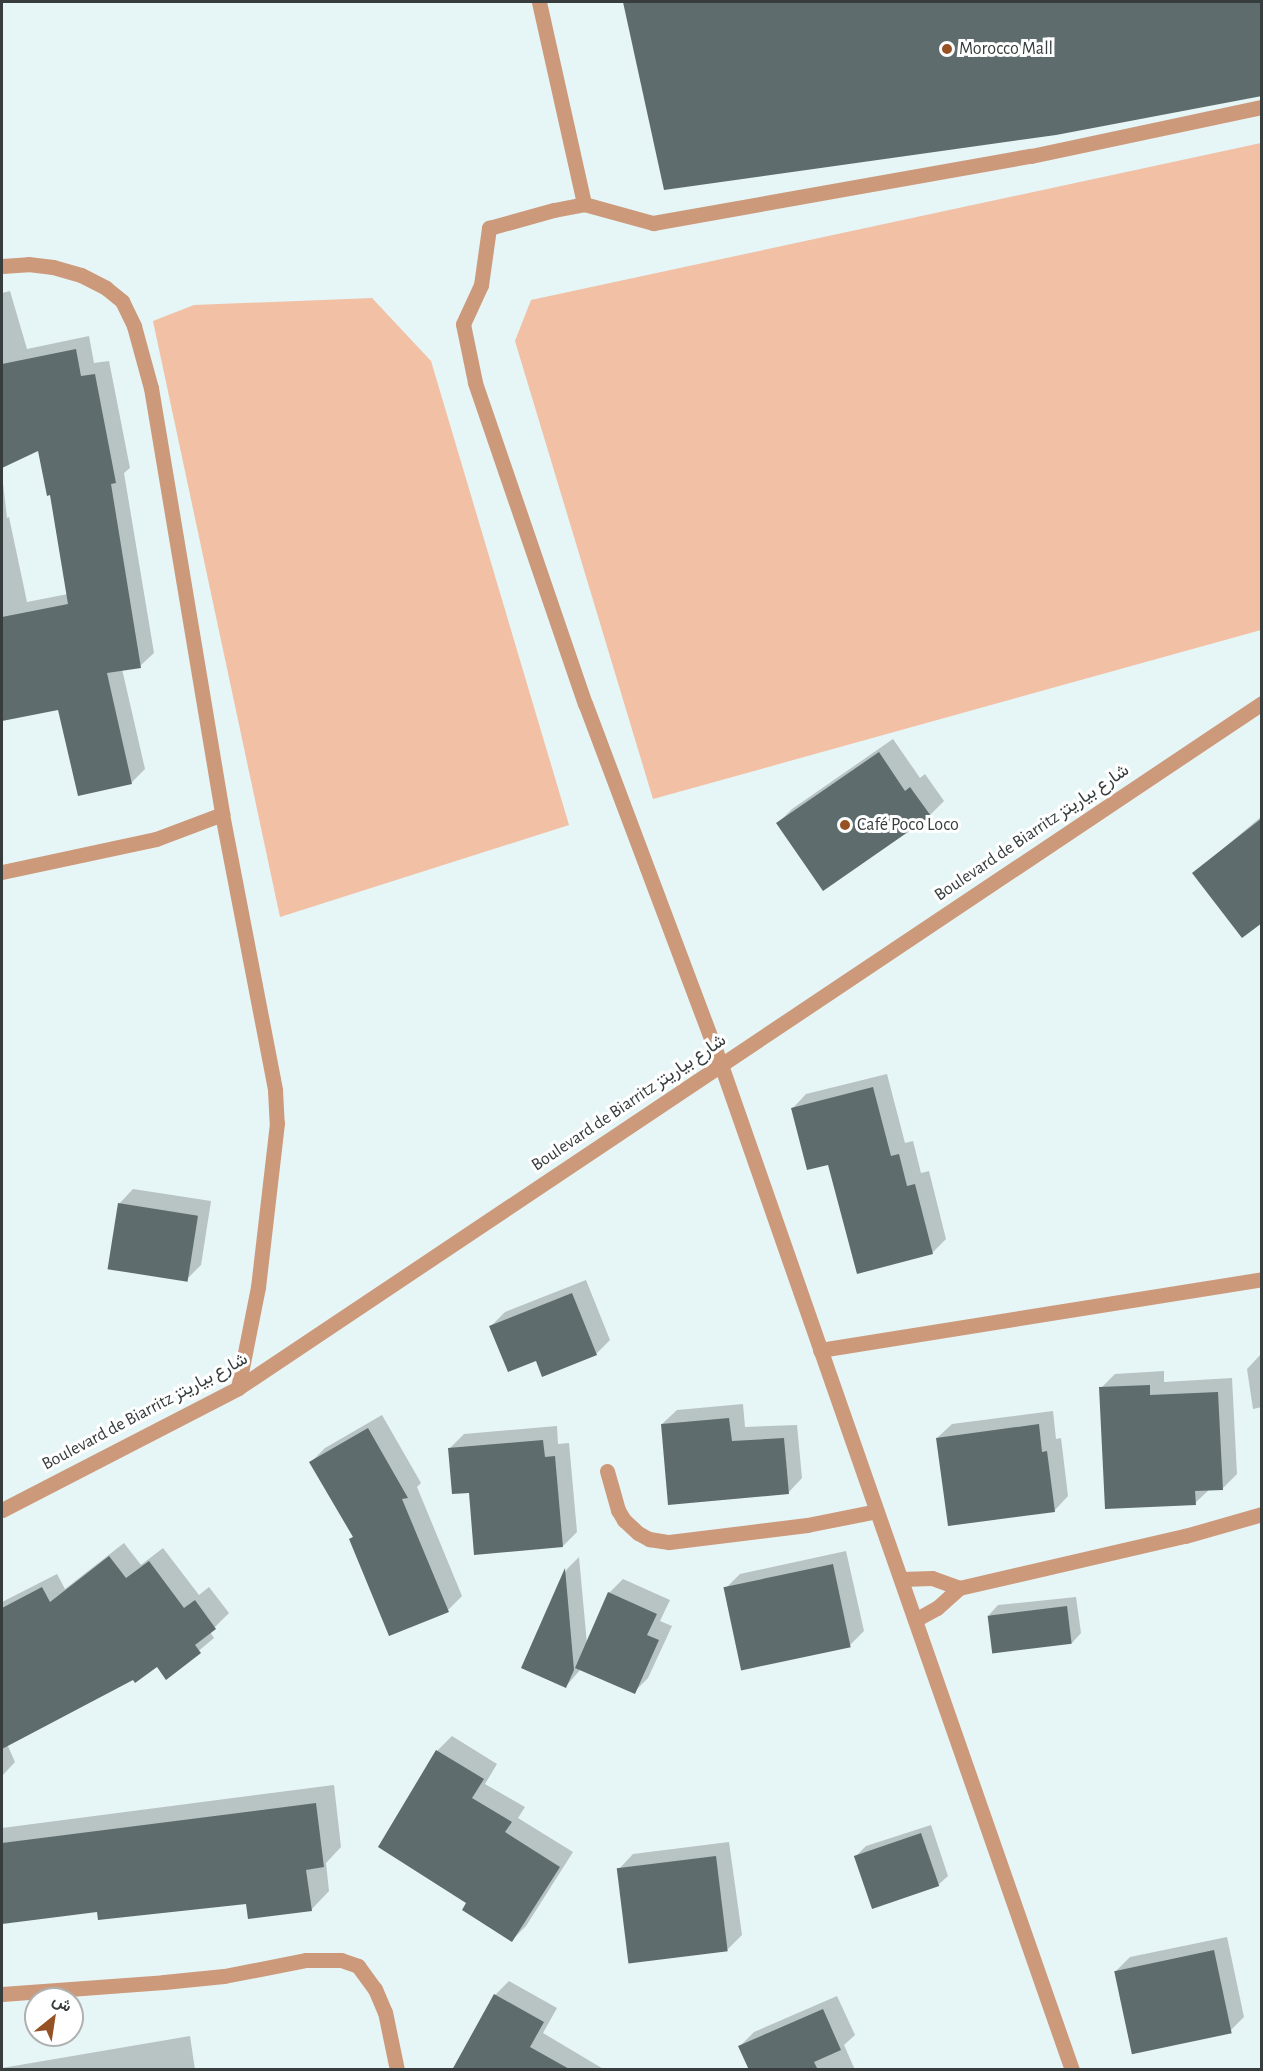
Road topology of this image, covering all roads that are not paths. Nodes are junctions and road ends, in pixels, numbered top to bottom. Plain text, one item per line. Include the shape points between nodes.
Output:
1 (539, 2) edge
2 (1262, 107) edge
3 (584, 204) junction
4 (2, 266) edge
5 (1262, 703) edge
6 (222, 814) junction
7 (2, 872) edge
8 (721, 1065) junction
9 (1262, 1279) edge
10 (820, 1350) junction
11 (238, 1388) junction
12 (607, 1471) dead end
13 (2, 1510) edge
14 (877, 1511) junction
15 (1262, 1514) edge
16 (901, 1579) junction
17 (959, 1588) junction
18 (915, 1620) junction
19 (2, 1994) edge
20 (397, 2070) edge
21 (1072, 2070) edge

1 - 3 street
2 - 3 street via 1031,156 653,223
3 - 8 street via 489,228 481,285 463,324 467,353 581,693
4 - 6 street via 36,265 81,275 122,301 134,326 151,388
5 - 8 street, Boulevard de Biarritz شارع بياريتز
6 - 7 street via 156,839
6 - 11 street via 275,1090 277,1123 258,1287
8 - 10 street
8 - 11 street, Boulevard de Biarritz شارع بياريتز
9 - 10 street
10 - 14 street
11 - 13 street, Boulevard de Biarritz شارع بياريتز
12 - 14 street via 624,1520 650,1539 669,1542 807,1525
14 - 16 street
15 - 17 street via 1185,1536
16 - 17 street via 932,1578
16 - 18 street
17 - 18 street via 937,1608
18 - 21 street
19 - 20 street via 224,1976 306,1960 341,1960 358,1966 375,1989 385,2012

